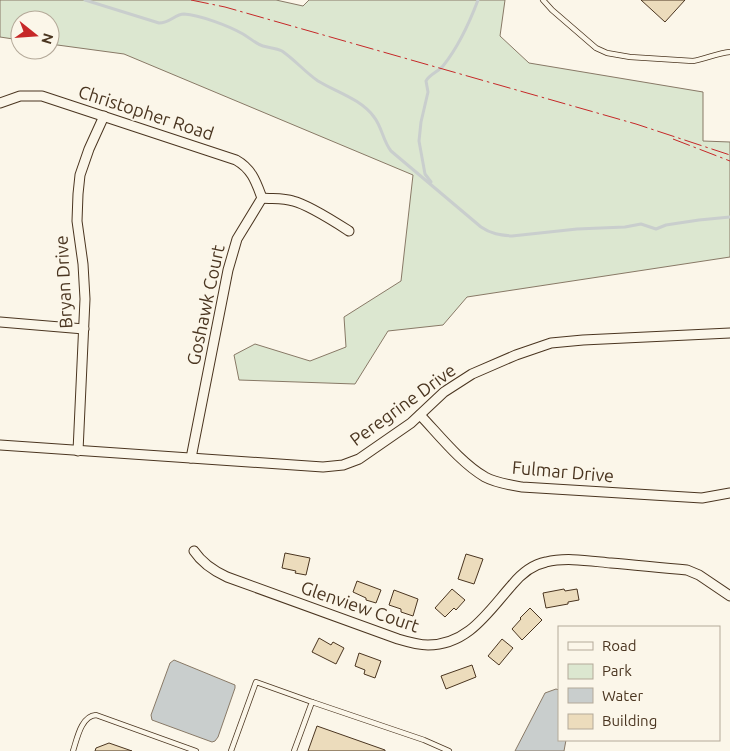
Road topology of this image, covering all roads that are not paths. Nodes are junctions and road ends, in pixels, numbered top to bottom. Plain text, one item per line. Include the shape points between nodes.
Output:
1 (543, 0) edge
2 (730, 52) edge
3 (0, 103) edge
4 (104, 116) junction
5 (262, 198) junction
6 (348, 231) dead end
7 (0, 322) edge
8 (84, 329) junction
9 (730, 332) edge
10 (420, 414) junction
11 (0, 445) edge
12 (78, 451) junction
13 (192, 458) junction
14 (730, 492) edge
15 (194, 551) dead end
16 (730, 596) edge
17 (312, 702) junction
18 (73, 751) edge
19 (196, 751) edge
20 (231, 751) edge
21 (294, 751) edge
22 (449, 751) edge

1 - 2 lane via 596,48 612,54 693,61
3 - 4 street, Christopher Road via 20,96 42,96
4 - 5 street, Christopher Road via 236,160 255,179
4 - 8 street, Bryan Drive via 80,175 78,194
5 - 6 street via 293,200
5 - 13 street, Goshawk Court via 238,239 228,270
7 - 8 street
8 - 12 street, Bryan Drive
9 - 10 street, Peregrine Drive via 551,343 472,374 444,392
10 - 13 street, Peregrine Drive via 359,459 342,465 323,467
10 - 14 street, Fulmar Drive via 467,464 504,484 702,498
11 - 12 street, Peregrine Drive
12 - 13 street, Peregrine Drive
15 - 16 street, Glenview Court via 206,565 227,577 398,639 426,645 455,640 467,633 523,573 546,562 583,560 687,570
17 - 20 lane via 256,682
17 - 21 lane
17 - 22 lane
18 - 19 lane via 84,722 92,715

